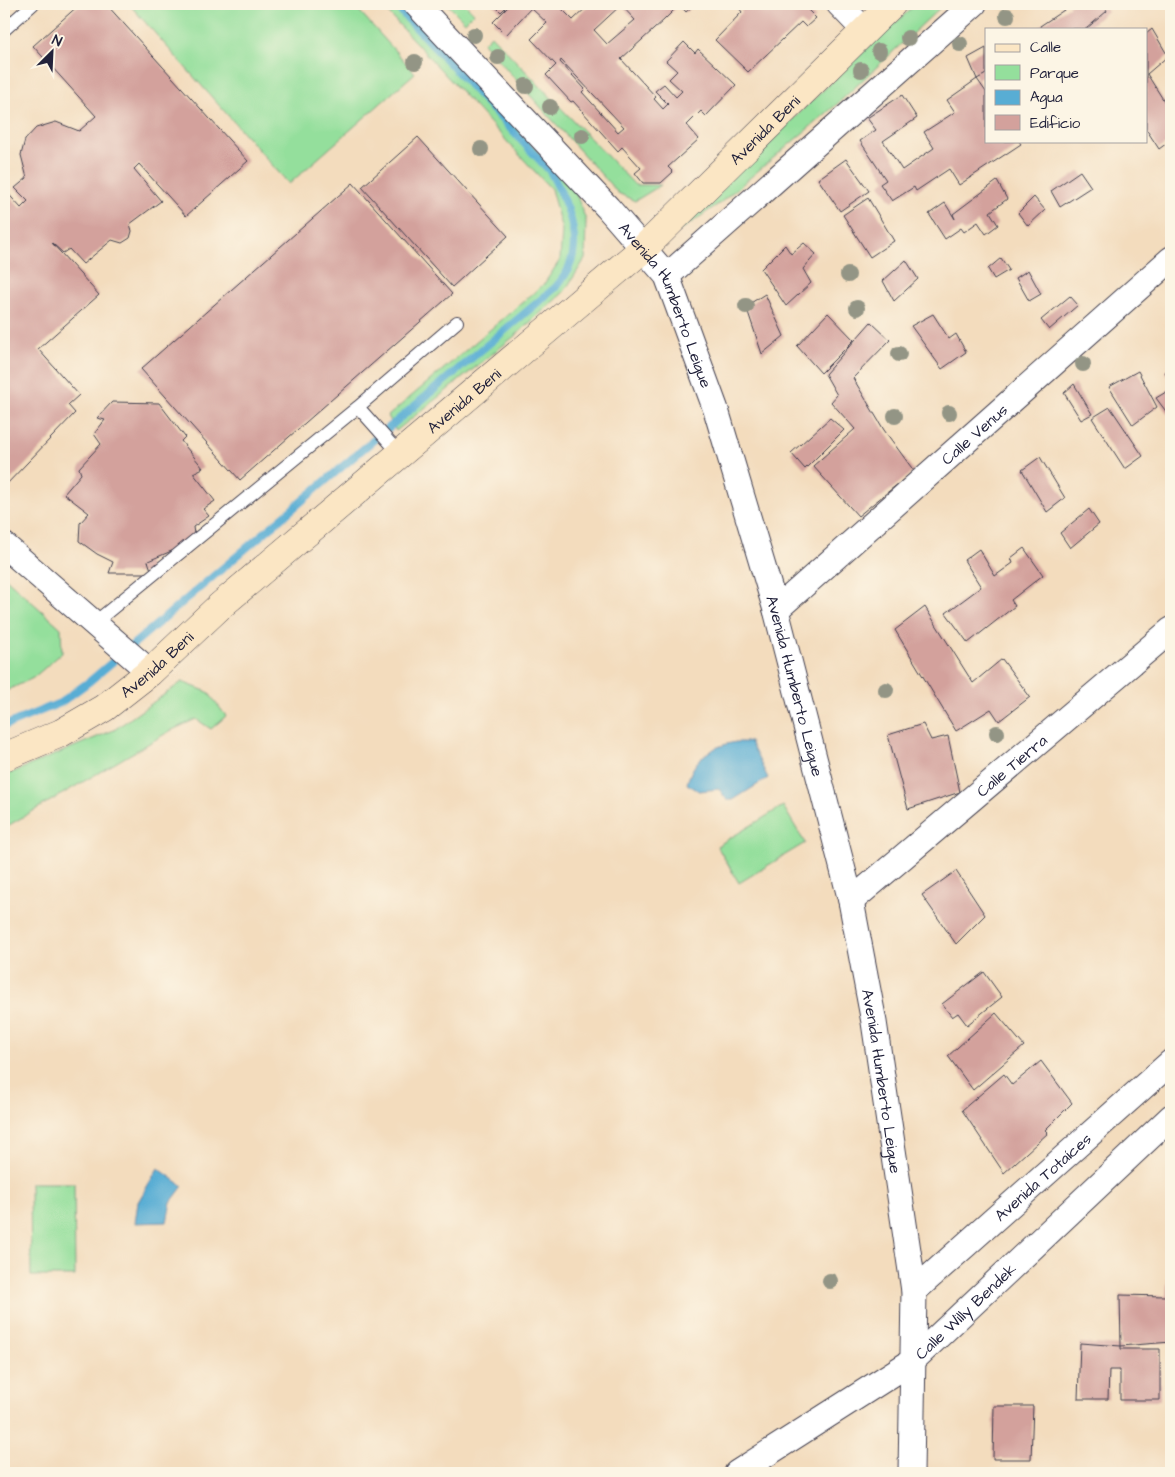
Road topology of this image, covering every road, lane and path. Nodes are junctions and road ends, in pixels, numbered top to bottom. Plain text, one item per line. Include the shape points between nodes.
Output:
1 (33, 4) edge
2 (416, 4) edge
3 (839, 4) edge
4 (892, 4) edge
5 (974, 4) edge
6 (4, 30) edge
7 (864, 30) junction
8 (644, 248) junction
9 (1171, 259) edge
10 (667, 276) junction
11 (457, 322) dead end
12 (358, 407) junction
13 (399, 453) junction
14 (4, 545) edge
15 (776, 610) junction
16 (95, 625) junction
17 (1171, 630) edge
18 (146, 667) junction
19 (4, 757) edge
20 (851, 901) junction
21 (1171, 1062) edge
22 (1171, 1118) edge
23 (914, 1291) junction
24 (911, 1362) junction
25 (737, 1473) edge
26 (910, 1473) edge

1 - 6 lane
2 - 8 street, Avenida Humberto Leigue
3 - 7 street
4 - 7 street, Avenida Beni
5 - 10 street
7 - 8 street, Avenida Beni
8 - 10 street, Avenida Humberto Leigue
8 - 13 street, Avenida Beni
9 - 15 street, Calle Venus
10 - 15 street, Avenida Humberto Leigue via 716,410
11 - 12 lane
12 - 13 lane
12 - 16 lane
13 - 18 street, Avenida Beni
14 - 16 street
15 - 20 street, Avenida Humberto Leigue
16 - 18 street
17 - 20 street, Calle Tierra
18 - 19 street, Avenida Beni via 104,708 61,733
20 - 23 street, Avenida Humberto Leigue via 874,1022
21 - 23 street, Avenida Totaíces
22 - 24 street, Calle Willy Bendek
23 - 24 street, Avenida Humberto Leigue
24 - 25 street, Calle Willy Bendek
24 - 26 street, Avenida Humberto Leigue

